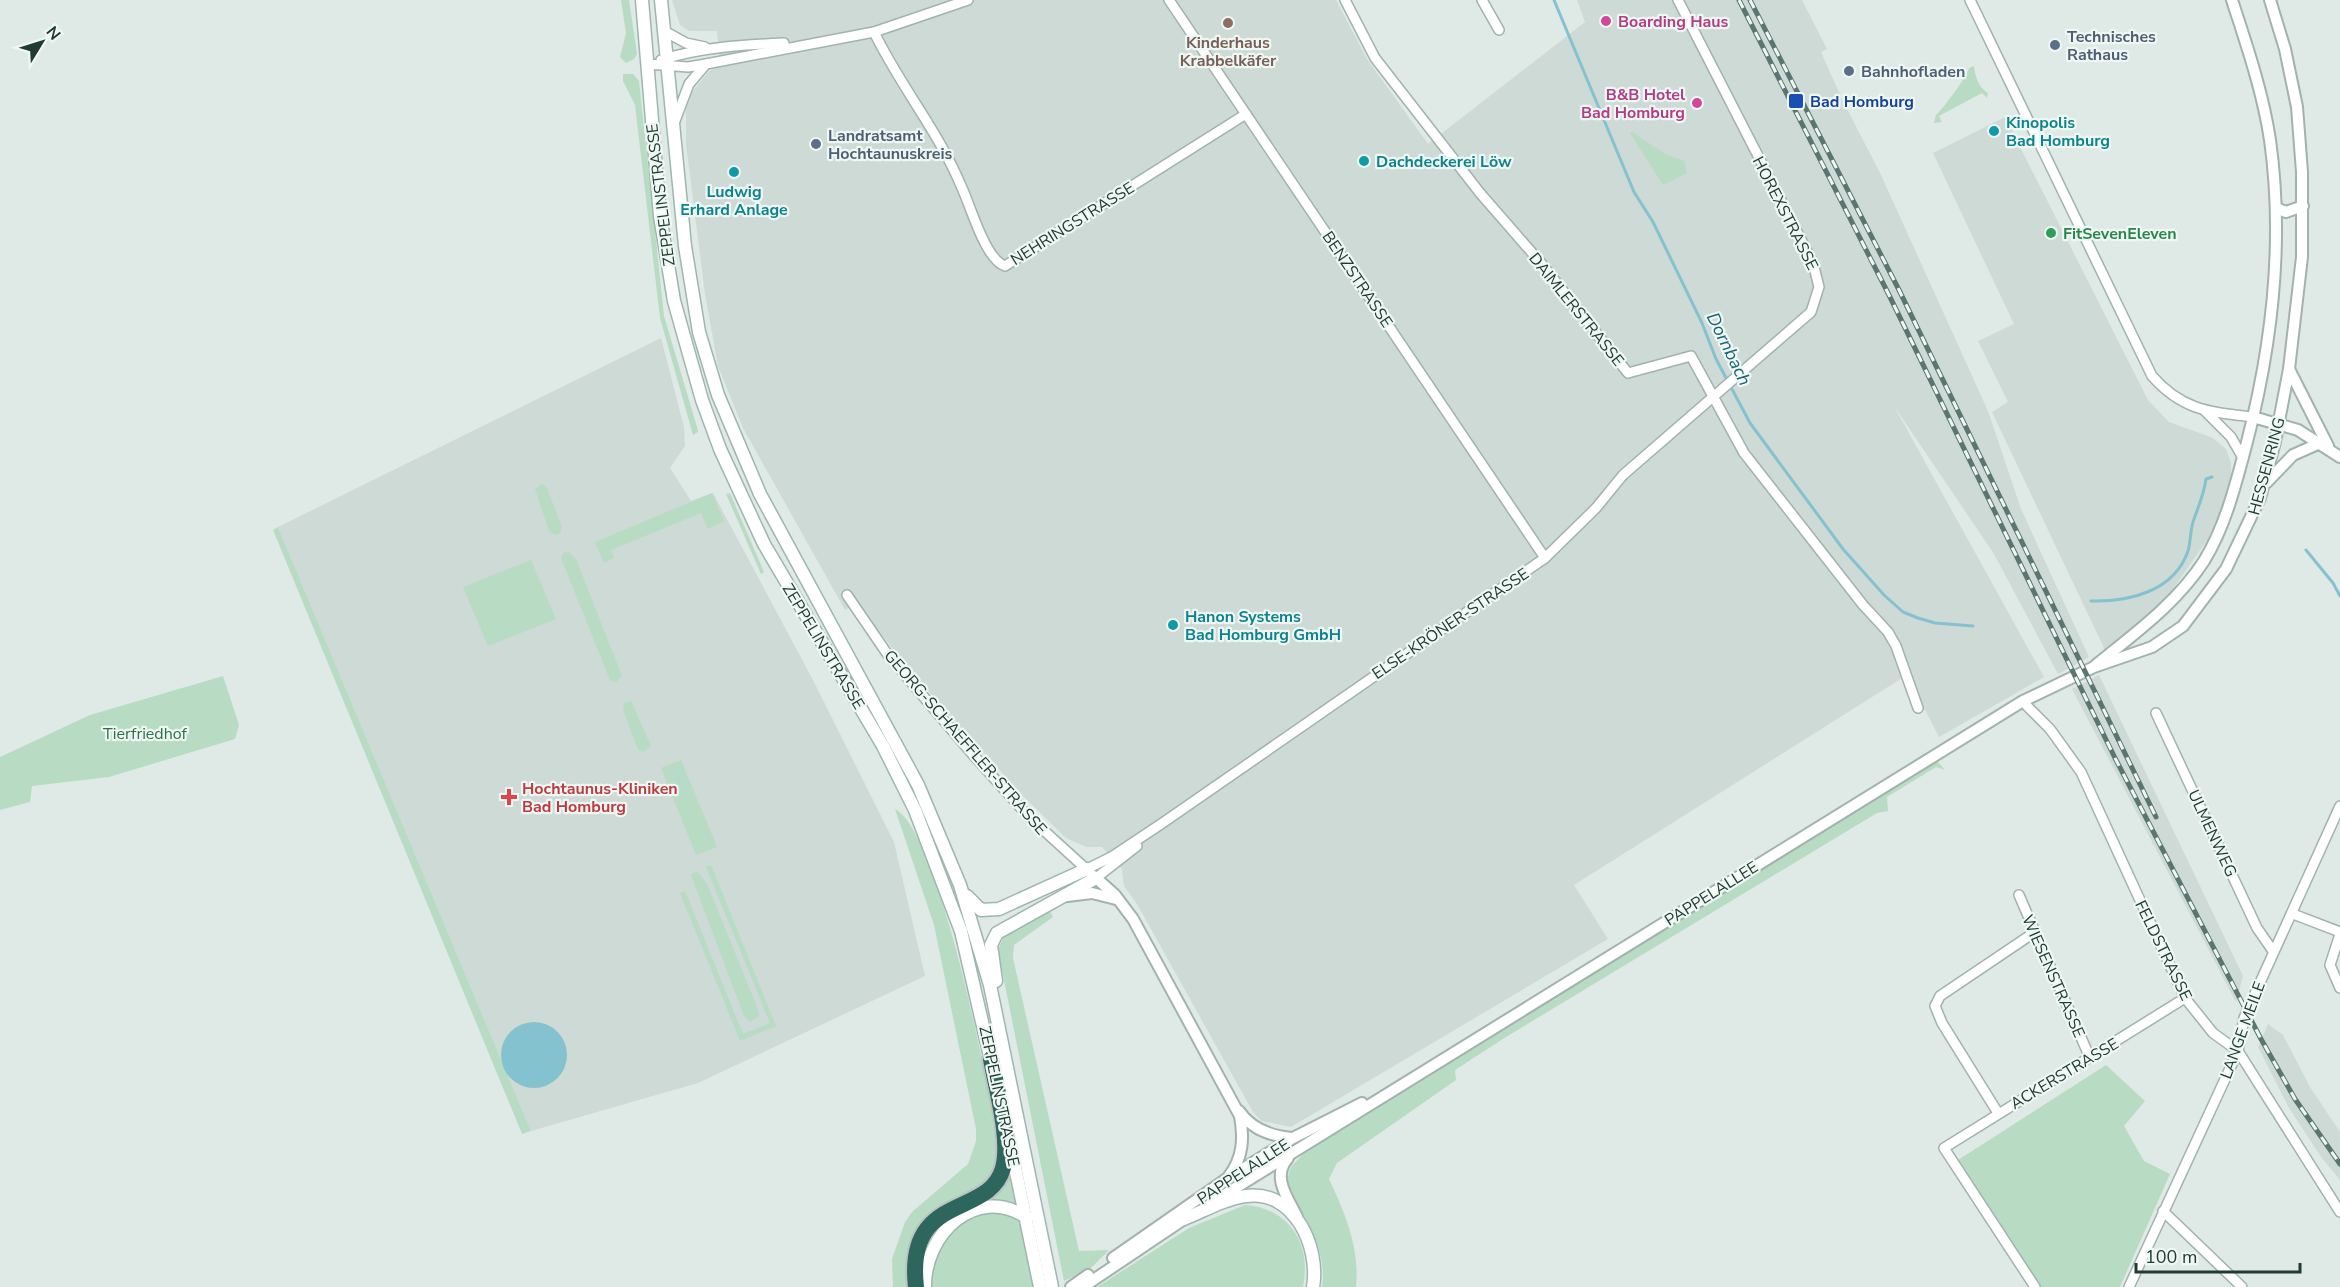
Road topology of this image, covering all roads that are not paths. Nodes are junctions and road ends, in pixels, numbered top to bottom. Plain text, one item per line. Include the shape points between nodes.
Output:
1 (642, 0) edge
2 (661, 0) edge
3 (968, 0) edge
4 (1169, 0) edge
5 (1345, 0) edge
6 (1482, 0) edge
7 (1678, 0) edge
8 (2232, 0) edge
9 (2270, 0) edge
10 (1974, 1) edge
11 (1499, 30) dead end
12 (666, 32) junction
13 (874, 32) junction
14 (820, 41) junction
15 (713, 49) junction
16 (669, 62) junction
17 (647, 64) junction
18 (706, 64) junction
19 (1246, 114) junction
20 (673, 127) junction
21 (2303, 206) junction
22 (2276, 208) junction
23 (2289, 369) junction
24 (1713, 397) junction
25 (2205, 411) junction
26 (2253, 417) junction
27 (2279, 424) junction
28 (2320, 443) junction
29 (2335, 453) edge
30 (2243, 458) junction
31 (2264, 486) junction
32 (1545, 558) junction
33 (847, 595) dead end
34 (2094, 668) junction
35 (2055, 687) junction
36 (2027, 706) junction
37 (1918, 708) dead end
38 (2156, 712) dead end
39 (2000, 717) junction
40 (2340, 806) edge
41 (1164, 822) junction
42 (1086, 869) junction
43 (1096, 878) junction
44 (960, 885) junction
45 (2019, 895) dead end
46 (1059, 897) junction
47 (1119, 900) junction
48 (2293, 914) junction
49 (2035, 932) junction
50 (2340, 933) edge
51 (2273, 951) junction
52 (2340, 988) edge
53 (2185, 998) junction
54 (2238, 1052) junction
55 (2090, 1058) junction
56 (991, 1059) junction
57 (1424, 1072) junction
58 (1010, 1083) junction
59 (1234, 1104) junction
60 (1998, 1113) junction
61 (1293, 1138) junction
62 (1290, 1155) junction
63 (1225, 1180) junction
64 (2163, 1211) junction
65 (2340, 1212) edge
66 (1026, 1217) junction
67 (1298, 1218) junction
68 (1184, 1219) junction
69 (1049, 1285) edge
70 (1076, 1286) edge
71 (916, 1287) edge
72 (925, 1287) edge
73 (1313, 1287) edge
74 (2035, 1287) edge
75 (2129, 1287) edge
76 (2242, 1287) edge

1 - 17 main road, ZEPPELINSTRASSE
2 - 12 main road, ZEPPELINSTRASSE
3 - 13 street
4 - 19 street, BENZSTRASSE
5 - 24 street, DAIMLERSTRASSE via 1375,58 1628,373 1691,356
6 - 11 street
7 - 24 street, HOREXSTRASSE via 1818,277 1817,301 1811,312
8 - 22 street, HESSENRING via 2265,112
9 - 21 street, HESSENRING via 2297,107
10 - 25 street via 2145,364 2170,394
12 - 15 street via 686,44
12 - 16 main road, ZEPPELINSTRASSE
13 - 14 street
13 - 19 street, NEHRINGSTRASSE via 936,133 987,248 1005,266
14 - 15 street
14 - 18 street
15 - 16 street
16 - 17 street
16 - 18 street
16 - 20 main road, ZEPPELINSTRASSE
17 - 56 main road, ZEPPELINSTRASSE via 654,159 670,277 702,400 764,544 874,729 915,810 961,931
18 - 20 street via 689,84
19 - 32 street, BENZSTRASSE
20 - 44 main road, ZEPPELINSTRASSE via 694,308 718,395 760,494 918,785
21 - 22 street via 2286,212
21 - 23 street, HESSENRING via 2300,288
22 - 26 street, HESSENRING via 2272,310
23 - 27 street, HESSENRING
23 - 29 street
24 - 32 street, ELSE-KRÖNER-STRASSE via 1623,475
24 - 37 street, DAIMLERSTRASSE via 1744,453 1888,632
25 - 26 street
25 - 30 street, HESSENRING via 2231,437
26 - 27 street
26 - 30 street, HESSENRING
27 - 28 street
27 - 31 street, HESSENRING
28 - 29 street
28 - 31 street via 2293,455
30 - 34 street, HESSENRING via 2221,526 2203,563 2158,615
31 - 34 street, HESSENRING via 2231,561 2183,626 2152,646
32 - 41 street, ELSE-KRÖNER-STRASSE
33 - 42 street, GEORG-SCHAEFFLER-STRASSE via 888,655 975,757 1028,816
34 - 35 street, PAPPELALLEE
35 - 36 street, PAPPELALLEE
35 - 39 street, PAPPELALLEE via 2023,701
36 - 39 street, PAPPELALLEE
36 - 53 street, FELDSTRASSE via 2074,760
38 - 51 street, ULMENWEG via 2258,928
39 - 57 street, PAPPELALLEE
40 - 48 street, LANGE MEILE
41 - 42 street, ELSE-KRÖNER-STRASSE
41 - 43 street, ELSE-KRÖNER-STRASSE
42 - 43 street, GEORG-SCHAEFFLER-STRASSE
42 - 44 main road via 989,911 977,907
43 - 46 main road
43 - 47 street
44 - 58 main road, ZEPPELINSTRASSE via 990,985
45 - 49 street, WIESENSTRASSE
46 - 47 street via 1092,893
46 - 58 main road via 1011,923 997,933 991,945
47 - 59 street
48 - 50 street
48 - 51 street, LANGE MEILE
49 - 55 street, WIESENSTRASSE
49 - 60 street via 1940,996 1935,1006
50 - 52 street via 2330,965
51 - 54 street, LANGE MEILE via 2244,1018
53 - 54 street, FELDSTRASSE via 2213,1033
53 - 55 street, ACKERSTRASSE
54 - 64 street, LANGE MEILE
54 - 65 street, FELDSTRASSE
55 - 60 street, ACKERSTRASSE
56 - 66 main road, ZEPPELINSTRASSE
56 - 71 highway via 1004,1140 1004,1166 990,1190 942,1213 933,1223 917,1251
57 - 61 street, PAPPELALLEE
57 - 62 street, PAPPELALLEE
58 - 69 main road, ZEPPELINSTRASSE
59 - 61 street via 1252,1125 1278,1137
59 - 63 street via 1240,1116 1243,1144
60 - 74 street, ACKERSTRASSE via 1944,1148
61 - 63 street, PAPPELALLEE
62 - 67 street via 1281,1167 1280,1178
62 - 68 street, PAPPELALLEE
63 - 70 street, PAPPELALLEE
64 - 75 street, LANGE MEILE
64 - 76 street
66 - 69 main road, ZEPPELINSTRASSE
66 - 72 main road via 1001,1207 973,1211 956,1220 931,1249
67 - 68 main road via 1268,1198 1247,1196
67 - 73 main road via 1313,1253
68 - 70 street, PAPPELALLEE

